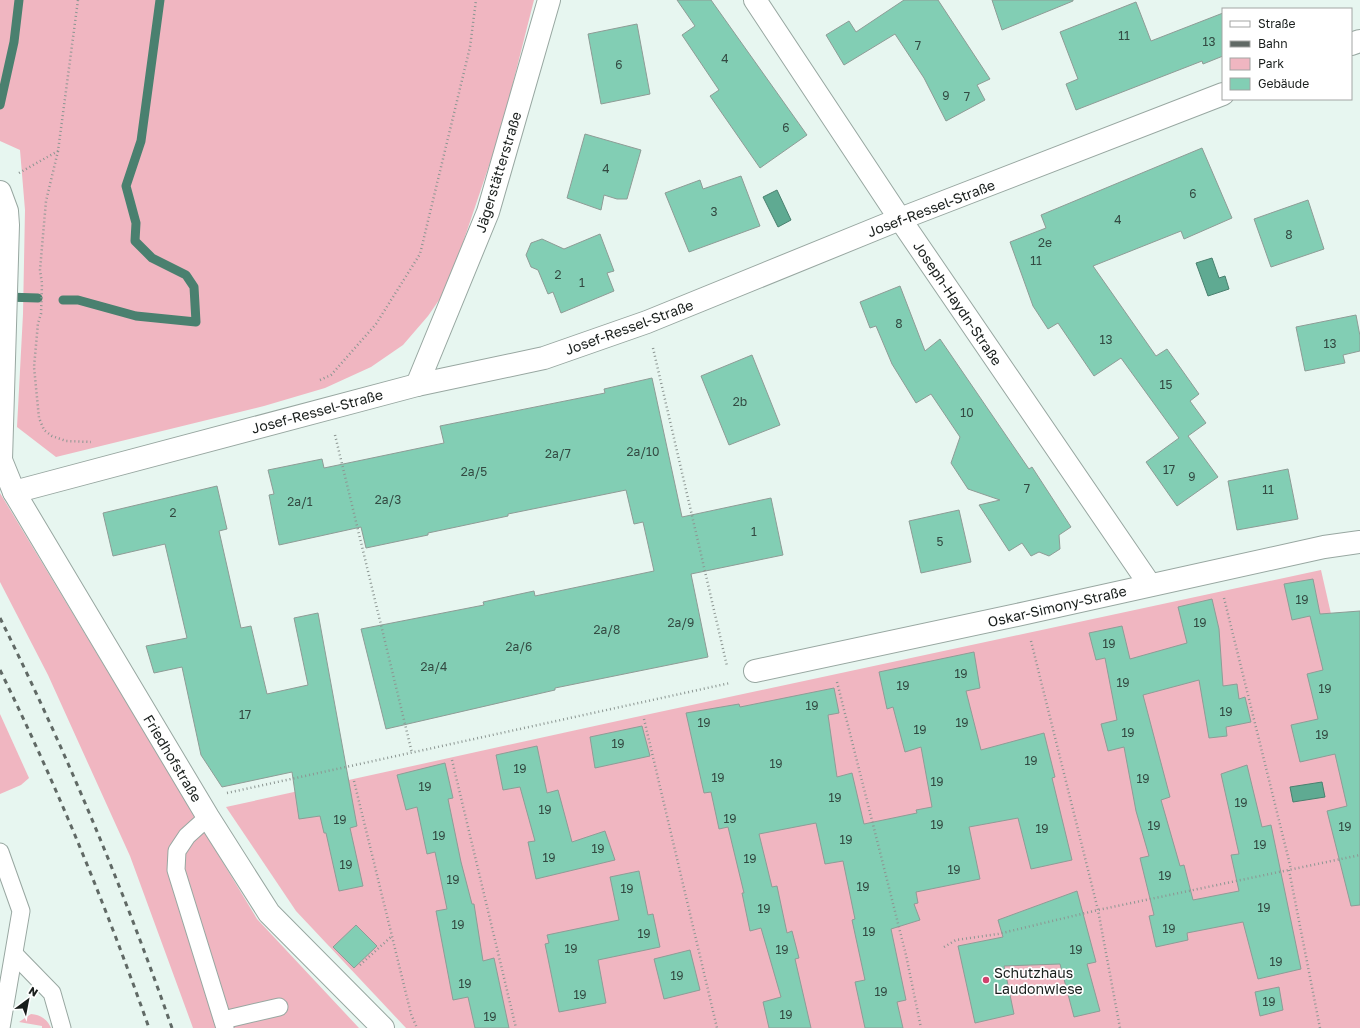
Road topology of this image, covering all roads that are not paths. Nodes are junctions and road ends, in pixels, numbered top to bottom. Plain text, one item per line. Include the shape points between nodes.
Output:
1 (549, 0) edge
2 (755, 0) edge
3 (1222, 94) edge
4 (6, 184) edge
5 (900, 219) junction
6 (417, 385) junction
7 (14, 492) junction
8 (1360, 542) edge
9 (1150, 585) junction
10 (755, 670) road end
11 (208, 817) junction
12 (0, 852) edge
13 (15, 955) junction
14 (279, 1007) dead end
15 (224, 1024) edge
16 (2, 1028) edge
17 (62, 1028) edge
18 (383, 1028) edge

1 - 6 street, Jägerstätterstraße via 488,212
2 - 5 street, Joseph-Haydn-Straße
3 - 5 street, Josef-Ressel-Straße
4 - 7 street, Friedhofstraße via 8,225 1,460
5 - 6 street, Josef-Ressel-Straße via 647,322 544,358
5 - 9 street, Joseph-Haydn-Straße
6 - 7 street, Josef-Ressel-Straße
7 - 11 street, Friedhofstraße
8 - 9 street, Oskar-Simony-Straße via 1324,547
9 - 10 street, Oskar-Simony-Straße
11 - 15 lane via 187,836 177,851 176,870
11 - 18 street, Friedhofstraße via 269,912
12 - 13 lane via 21,911
13 - 16 lane
13 - 17 lane via 52,993
14 - 15 lane

